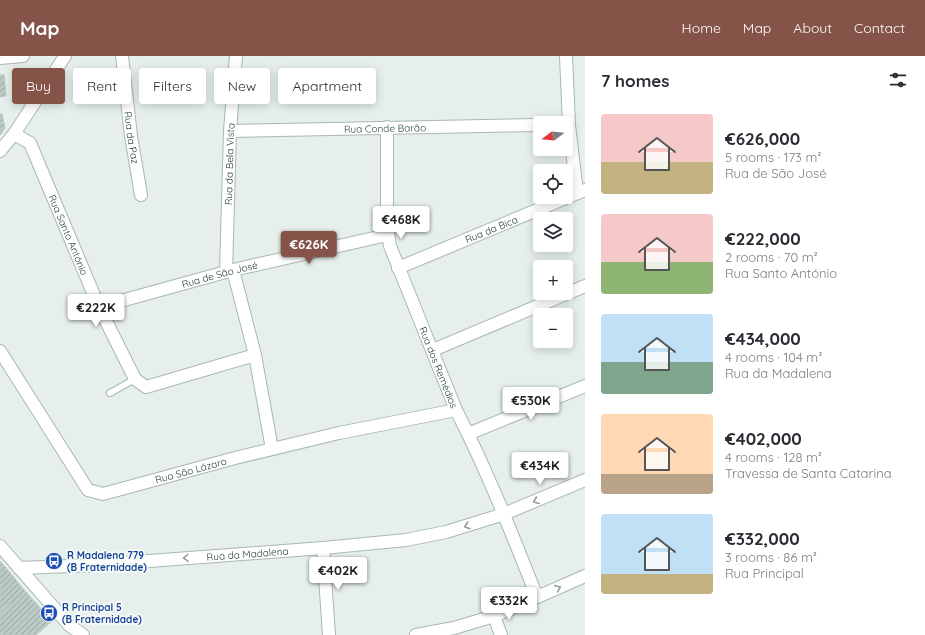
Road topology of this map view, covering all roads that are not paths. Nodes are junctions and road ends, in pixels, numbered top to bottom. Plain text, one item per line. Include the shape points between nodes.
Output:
1 (23, 56) edge
2 (65, 56) edge
3 (122, 56) edge
4 (236, 56) edge
5 (566, 56) edge
6 (0, 58) edge
7 (568, 116) edge
8 (533, 125) edge
9 (387, 127) junction
10 (230, 131) junction
11 (14, 134) junction
12 (573, 150) edge
13 (0, 151) edge
14 (581, 191) edge
15 (141, 195) dead end
16 (387, 235) junction
17 (398, 268) junction
18 (230, 271) junction
19 (585, 286) edge
20 (99, 307) junction
21 (433, 350) junction
22 (0, 351) edge
23 (255, 355) junction
24 (135, 379) junction
25 (585, 386) edge
26 (110, 392) dead end
27 (456, 410) junction
28 (468, 434) junction
29 (272, 449) junction
30 (585, 480) edge
31 (504, 514) junction
32 (0, 546) edge
33 (323, 548) junction
34 (19, 568) junction
35 (585, 576) edge
36 (537, 597) junction
37 (494, 616) junction
38 (83, 635) edge
39 (329, 635) edge
40 (416, 635) edge
41 (501, 635) edge

1 - 6 street
2 - 11 street
3 - 15 street, Rua da Paz
4 - 10 street, Rua da Bela Vista
5 - 7 street
8 - 9 street, Rua Conde Barão
9 - 10 street, Rua Conde Barão
9 - 16 street, Rua dos Remédios
10 - 18 street, Rua da Bela Vista
11 - 13 street
11 - 20 street, Rua Santo António via 30,143
12 - 14 street
14 - 17 street, Rua da Bica
16 - 17 street, Rua dos Remédios
16 - 18 street, Rua de São José
17 - 21 street, Rua dos Remédios
18 - 20 street, Rua de São José
18 - 23 street, Rua da Bela Vista
19 - 21 street
20 - 24 street, Rua Santo António
21 - 27 street, Rua dos Remédios
22 - 29 street, Rua São Lázaro via 88,490 103,494
23 - 24 street via 146,387
23 - 29 street, Rua da Bela Vista
24 - 26 lane
25 - 28 street
27 - 28 street, Rua dos Remédios
27 - 29 street, Rua São Lázaro
28 - 31 street, Rua dos Remédios
30 -> 31 street, Rua da Madalena
31 -> 33 street, Rua da Madalena via 440,534
31 - 36 street, Rua dos Remédios
32 - 34 street
33 -> 34 street, Rua da Madalena via 96,565
33 - 39 street
34 - 38 street via 69,624
36 -> 35 street
36 - 37 street
37 - 40 street via 454,628
37 - 41 street

